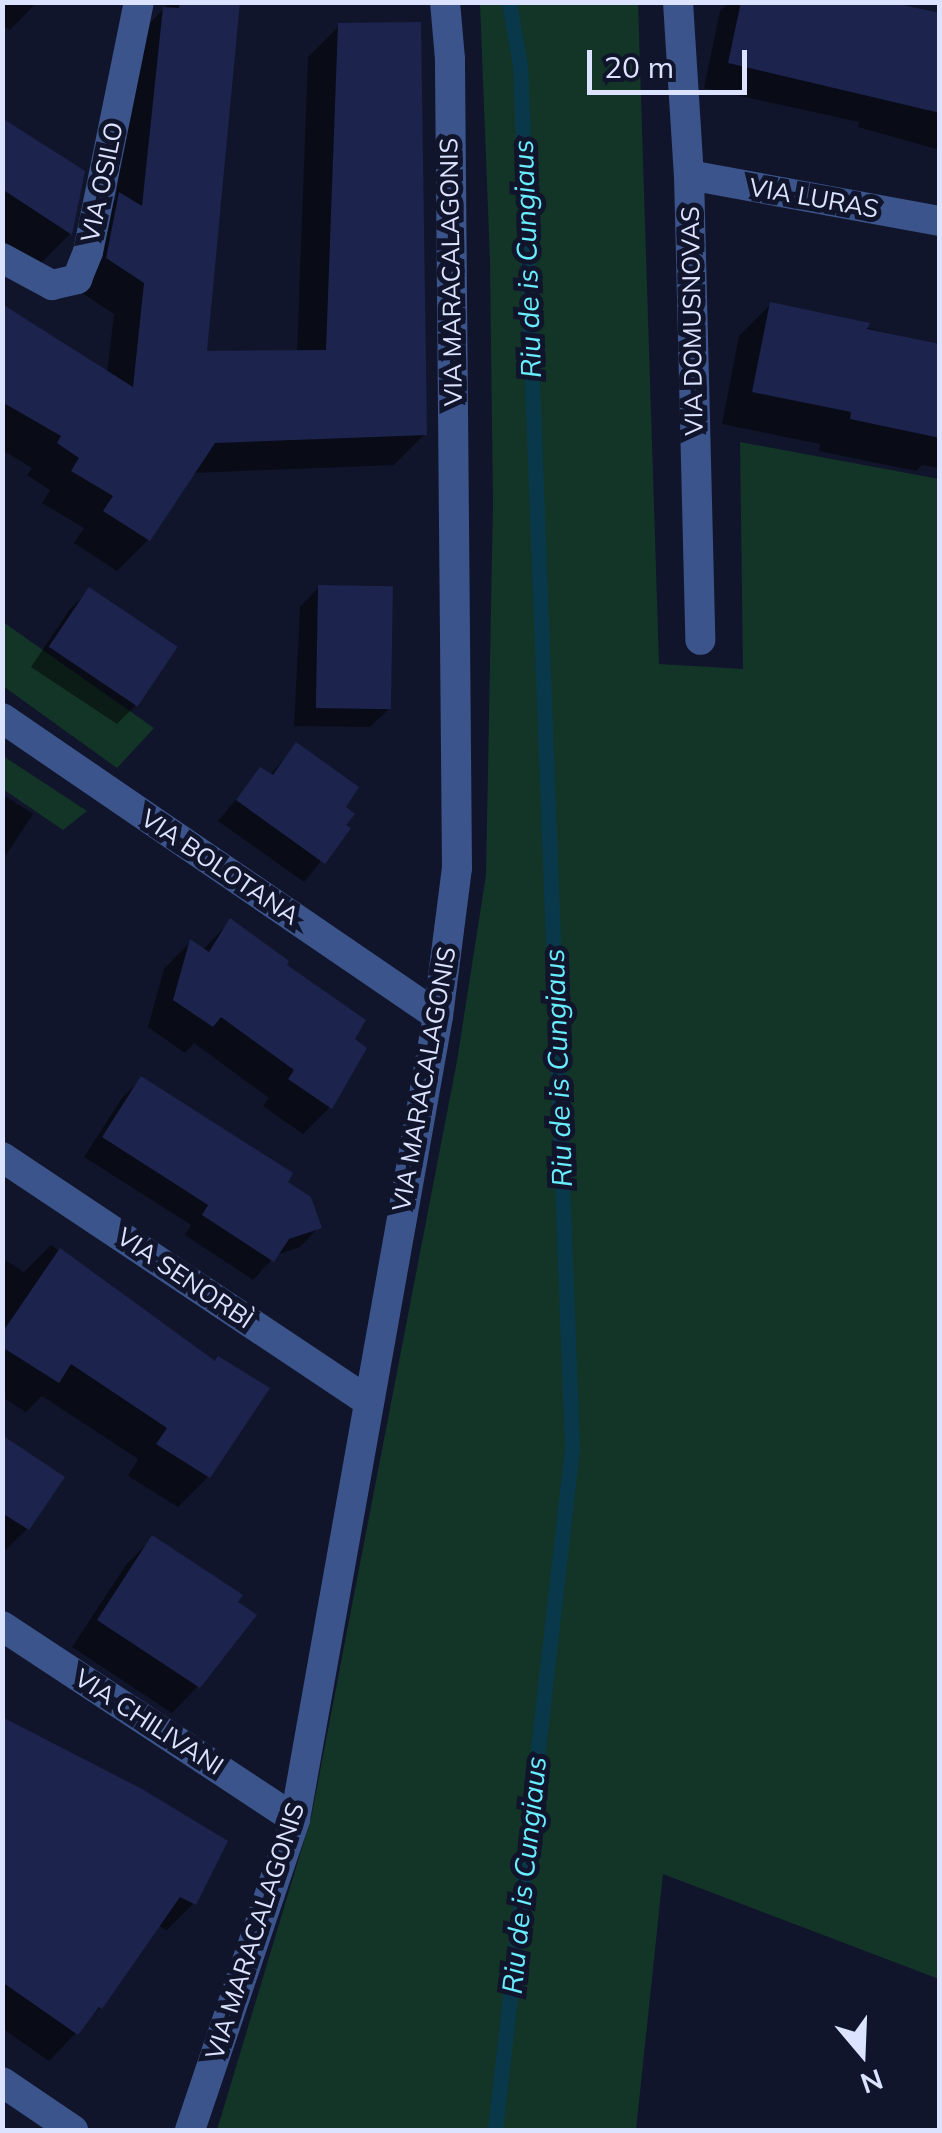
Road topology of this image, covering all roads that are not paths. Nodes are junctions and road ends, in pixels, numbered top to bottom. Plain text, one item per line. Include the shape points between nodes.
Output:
1 (139, 2) edge
2 (444, 2) edge
3 (678, 2) edge
4 (689, 175) junction
5 (940, 221) edge
6 (2, 258) edge
7 (700, 640) dead end
8 (2, 718) edge
9 (438, 1016) junction
10 (2, 1156) edge
11 (366, 1400) junction
12 (2, 1626) edge
13 (295, 1819) junction
14 (2, 2082) edge
15 (73, 2130) edge
16 (190, 2130) edge

1 - 6 street, VIA OSILO via 88,252 76,279 52,286
2 - 9 street, VIA MARACALAGONIS via 450,60 457,868
3 - 4 street, VIA DOMUSNOVAS
4 - 5 street, VIA LURAS
4 - 7 street, VIA DOMUSNOVAS
8 - 9 street, VIA BOLOTANA
9 - 11 street, VIA MARACALAGONIS
10 - 11 street, VIA SENORBÌ
11 - 13 street, VIA MARACALAGONIS
12 - 13 street, VIA CHILIVANI
13 - 16 street, VIA MARACALAGONIS
14 - 15 street

